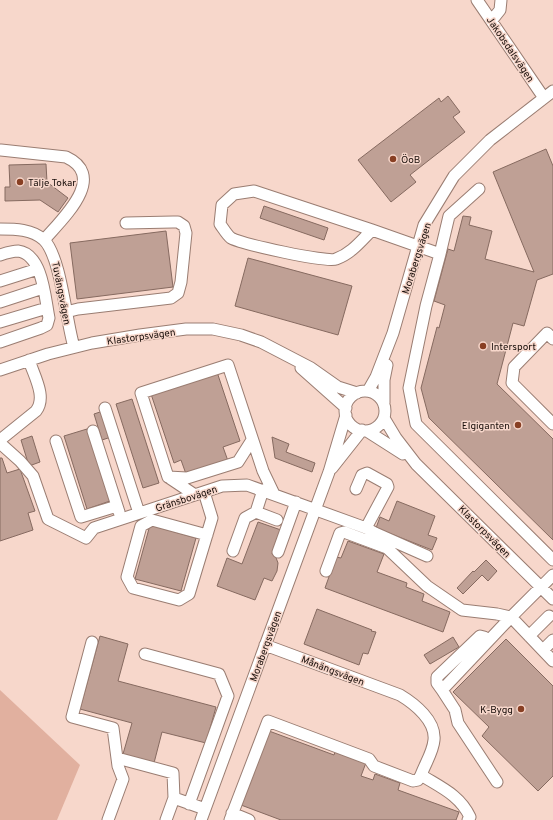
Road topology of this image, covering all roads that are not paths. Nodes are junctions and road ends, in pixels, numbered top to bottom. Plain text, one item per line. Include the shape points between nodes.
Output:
1 (477, 0) edge
2 (501, 0) edge
3 (492, 20) junction
4 (553, 91) edge
5 (544, 98) junction
6 (1, 150) dead end
7 (479, 189) dead end
8 (126, 223) dead end
9 (0, 229) edge
10 (372, 230) junction
11 (44, 240) junction
12 (418, 246) junction
13 (440, 254) junction
14 (0, 255) edge
15 (38, 270) junction
16 (0, 281) edge
17 (43, 288) junction
18 (0, 302) edge
19 (47, 308) junction
20 (66, 312) junction
21 (0, 322) edge
22 (393, 333) junction
23 (553, 339) edge
24 (0, 342) edge
25 (74, 347) junction
26 (283, 352) junction
27 (29, 360) junction
28 (0, 370) edge
29 (368, 391) junction
30 (356, 393) junction
31 (384, 403) junction
32 (106, 408) dead end
33 (346, 411) junction
34 (384, 418) junction
35 (553, 424) edge
36 (93, 430) dead end
37 (364, 430) junction
38 (0, 440) edge
39 (252, 440) junction
40 (56, 441) dead end
41 (0, 443) edge
42 (416, 464) junction
43 (329, 472) junction
44 (168, 477) junction
45 (356, 489) dead end
46 (263, 490) junction
47 (200, 493) junction
48 (274, 494) junction
49 (296, 502) junction
50 (117, 506) junction
51 (315, 509) junction
52 (256, 512) junction
53 (139, 513) junction
54 (121, 519) junction
55 (278, 520) dead end
56 (366, 528) junction
57 (206, 535) junction
58 (233, 550) dead end
59 (278, 552) dead end
60 (427, 556) dead end
61 (553, 560) edge
62 (326, 572) dead end
63 (553, 574) edge
64 (541, 587) junction
65 (553, 599) edge
66 (549, 616) dead end
67 (511, 617) junction
68 (529, 636) junction
69 (553, 640) edge
70 (92, 642) dead end
71 (265, 645) junction
72 (543, 650) junction
73 (145, 654) dead end
74 (553, 661) edge
75 (117, 758) junction
76 (421, 775) junction
77 (497, 782) dead end
78 (174, 798) junction
79 (189, 804) junction
80 (205, 809) junction
81 (231, 817) edge
82 (108, 820) edge
83 (166, 820) edge
84 (201, 820) edge
85 (249, 820) edge
86 (468, 820) edge

1 - 3 street, Jakobsdalsvägen
2 - 3 street via 500,10
3 - 5 street, Jakobsdalsvägen
4 - 5 street, Morabergsvägen
5 - 12 street, Morabergsvägen via 490,140 454,176 424,226
6 - 11 street via 66,157 75,161 80,168 84,177 80,195
7 - 13 street via 449,216
8 - 20 street via 173,222 184,226 186,232 178,293 171,298
9 - 11 street via 28,231
10 - 10 street via 254,191 234,194 222,205 220,224 230,238 314,258 335,260 351,251
10 - 12 street
11 - 20 street, Tuvängsvägen via 54,255
12 - 13 street
12 - 22 street, Morabergsvägen
13 - 61 street via 409,388 416,424
14 - 15 street via 15,251 26,253 35,262
15 - 16 street
15 - 17 street
17 - 18 street
17 - 19 street
19 - 21 street
19 - 24 street via 47,325
20 - 25 street, Tuvängsvägen
22 - 29 street, Morabergsvägen
22 - 31 street, Morabergsvägen via 384,380
23 - 35 street via 547,333 514,367 512,383
25 - 26 street, Klastorpsvägen via 186,329 213,329 241,335
25 - 27 street, Klastorpsvägen
26 - 30 street, Klastorpsvägen via 338,387
26 - 33 street, Klastorpsvägen
27 - 28 street, Klastorpsvägen
27 - 38 street via 40,394 40,406
29 - 30 street
29 - 31 street via 377,394
30 - 33 street via 348,401
31 - 34 street
32 - 53 street
33 - 37 street via 348,421
33 - 43 street, Morabergsvägen
34 - 37 street via 378,426
34 - 42 street, Klastorpsvägen
36 - 50 street
37 - 42 street, Klastorpsvägen
37 - 43 street, Morabergsvägen
39 - 44 street via 238,462 187,478
39 - 44 street via 228,365 141,393
39 - 48 street
40 - 50 street via 81,517
41 - 54 street, Gränsbovägen via 33,476 48,519 86,538 94,528
42 - 64 street, Klastorpsvägen
43 - 51 street, Morabergsvägen
44 - 47 street
45 - 56 street via 362,475 367,473 388,487
46 - 47 street, Gränsbovägen via 247,485 222,486
46 - 48 street, Gränsbovägen
46 - 52 street
47 - 53 street, Gränsbovägen
47 - 57 street via 212,518
48 - 49 street, Gränsbovägen
49 - 51 street, Gränsbovägen
49 - 59 street
50 - 54 street
51 - 56 street, Gränsbovägen
51 - 71 street, Morabergsvägen
52 - 55 street
52 - 58 street via 245,518
53 - 54 street, Gränsbovägen
56 - 60 street, Gränsbovägen
57 - 57 street via 189,594 179,600 133,588 127,577 141,526 152,520
62 - 67 street via 340,533 344,532 387,548 427,586 462,610
63 - 64 street
64 - 65 street, Klastorpsvägen
64 - 67 street
66 - 68 street
67 - 68 street
67 - 77 street via 442,690 455,710 458,723
68 - 72 street
69 - 72 street
70 - 75 street via 72,717 112,728
71 - 76 street, Månängsvägen via 400,695 412,702 424,714 432,728 434,739
71 - 80 street, Morabergsvägen
72 - 74 street
73 - 79 street via 219,674 228,696
75 - 78 street via 173,774
75 - 82 street via 123,779
76 - 81 street via 418,780 413,781 374,766 369,759 268,721
76 - 86 street via 456,796 470,816
78 - 79 street
78 - 83 street
79 - 80 street
80 - 84 street, Morabergsvägen
81 - 85 street

